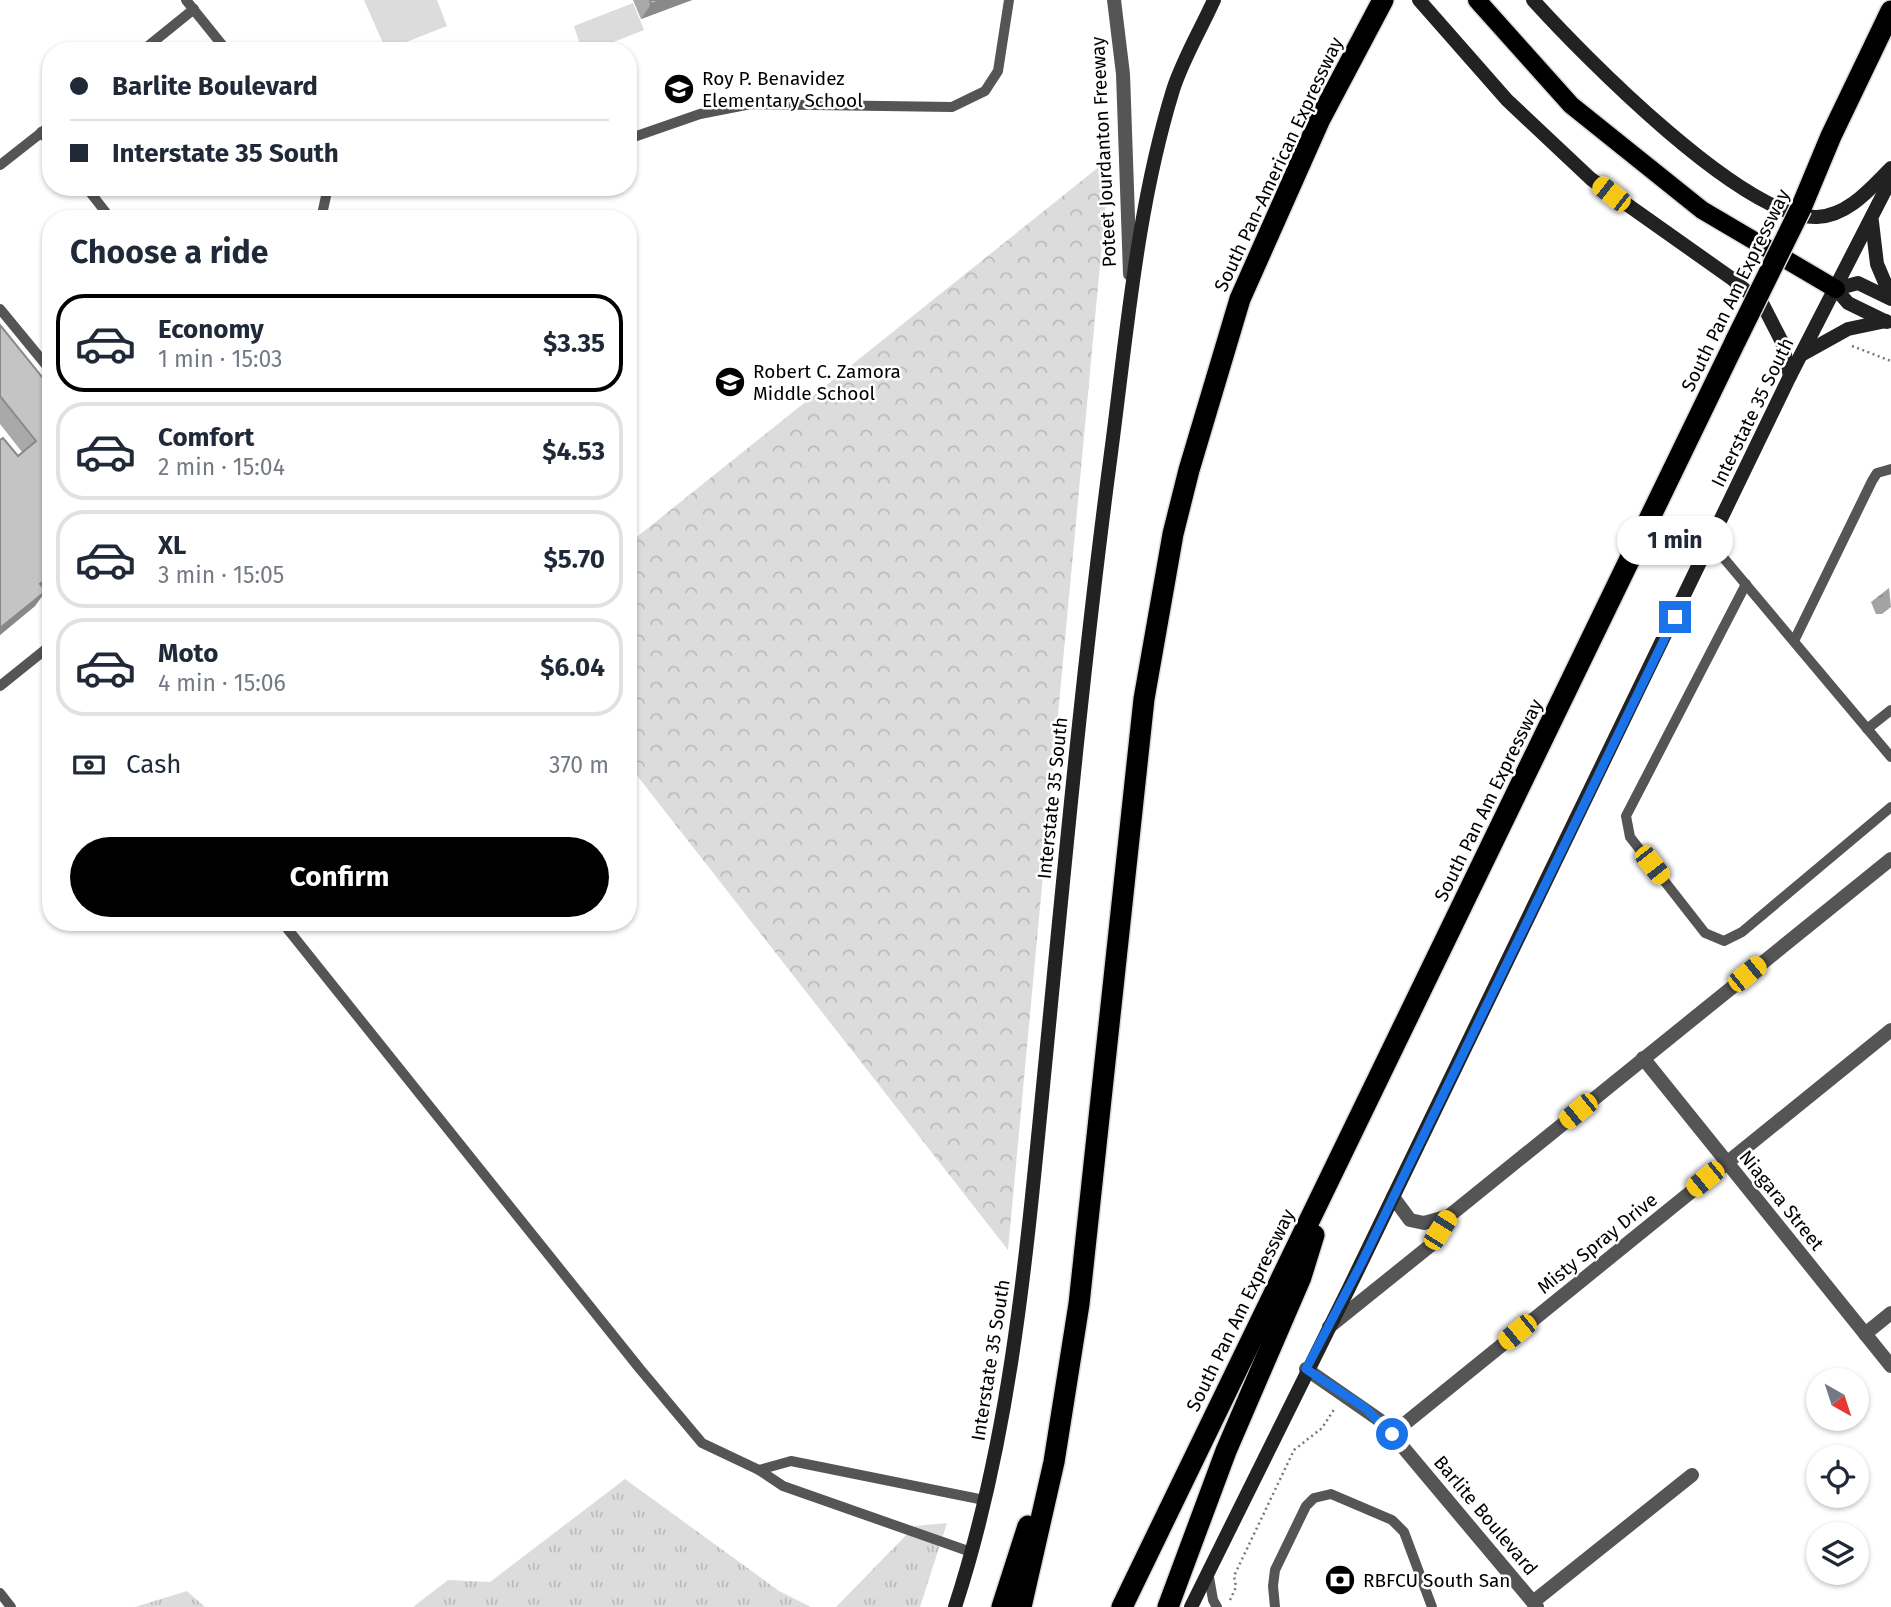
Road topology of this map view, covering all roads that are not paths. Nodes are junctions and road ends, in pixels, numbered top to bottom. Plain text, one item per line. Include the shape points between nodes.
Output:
1 (1009, 0) edge
2 (1114, 0) edge
3 (1214, 0) edge
4 (1419, 0) edge
5 (1477, 0) edge
6 (1533, 0) edge
7 (190, 5) edge
8 (1377, 9) edge
9 (1891, 10) edge
10 (151, 42) edge
11 (221, 42) edge
12 (1891, 44) edge
13 (41, 132) edge
14 (637, 136) edge
15 (0, 166) edge
16 (1891, 169) edge
17 (1891, 180) edge
18 (93, 196) edge
19 (1801, 208) junction
20 (104, 210) edge
21 (1871, 222) junction
22 (1836, 289) junction
23 (1891, 298) edge
24 (1131, 302) junction
25 (0, 309) edge
26 (1888, 323) edge
27 (1801, 354) junction
28 (42, 360) edge
29 (1790, 376) junction
30 (1891, 469) edge
31 (1711, 543) junction
32 (1746, 584) junction
33 (1794, 641) junction
34 (42, 652) edge
35 (0, 686) edge
36 (1891, 710) edge
37 (1867, 729) junction
38 (1891, 757) edge
39 (1891, 807) edge
40 (1891, 859) edge
41 (289, 931) edge
42 (1891, 1030) edge
43 (1643, 1058) junction
44 (1338, 1162) junction
45 (1726, 1162) junction
46 (1393, 1197) junction
47 (1449, 1216) junction
48 (1891, 1313) edge
49 (1329, 1327) junction
50 (1865, 1334) junction
51 (1891, 1366) edge
52 (1306, 1369) junction
53 (1059, 1431) junction
54 (1392, 1434) junction
55 (759, 1470) junction
56 (1692, 1475) dead end
57 (984, 1500) junction
58 (971, 1552) junction
59 (1208, 1571) junction
60 (0, 1593) edge
61 (1533, 1605) edge
62 (11, 1607) edge
63 (955, 1607) edge
64 (1002, 1607) edge
65 (1021, 1607) edge
66 (1122, 1607) edge
67 (1168, 1607) edge
68 (1191, 1607) edge
69 (1217, 1607) edge
70 (1275, 1607) edge
71 (1432, 1607) edge

1 - 14 lane via 998,71 985,91 952,107 751,104 700,114
2 - 24 street, Poteet Jourdanton Freeway via 1124,74
3 - 24 main road, Interstate 35 South via 1174,86 1153,168
4 - 29 main road via 1507,100 1591,179 1763,305 1782,342
5 - 22 main road via 1571,105 1702,210
6 - 16 main road via 1643,110 1745,189 1784,209 1816,217 1837,213
7 - 10 lane
7 - 11 lane
8 - 53 highway, South Pan-American Expressway via 1320,119 1240,299 1173,534 1144,699 1081,1290
9 - 19 highway, South Pan Am Expressway
12 - 19 highway via 1844,141
13 - 15 lane
17 - 21 main road, Interstate 35 South
18 - 20 lane
19 - 44 highway, South Pan Am Expressway, bridge
21 - 22 main road, Interstate 35 South
21 - 23 main road via 1877,264
22 - 23 main road via 1858,283
22 - 26 main road via 1848,303
22 - 27 main road, Interstate 35 South
24 - 57 main road, Interstate 35 South via 1088,630 1021,1296 1012,1369
25 - 28 lane
26 - 27 main road via 1848,329
27 - 29 main road, Interstate 35 South
29 - 31 main road, Interstate 35 South
30 - 33 lane via 1877,473 1872,481
31 - 32 lane
31 - 46 main road, Interstate 35 South
32 - 33 lane
32 - 39 lane via 1626,816 1630,837 1705,933 1724,941 1742,932
33 - 37 lane
34 - 35 lane
36 - 37 lane
37 - 38 lane
40 - 43 street
41 - 55 lane via 702,1443
42 - 45 street, Misty Spray Drive
43 - 45 street, Niagara Street
43 - 47 street
44 - 66 highway, South Pan Am Expressway
44 - 67 highway via 1301,1277 1226,1451
45 - 50 street, Niagara Street
45 - 54 street, Misty Spray Drive
46 - 47 street via 1410,1220 1424,1223
46 - 49 main road, Interstate 35 South
47 - 49 street via 1431,1245
48 - 50 street
49 - 52 main road, Interstate 35 South
50 - 51 street, Niagara Street
52 - 54 street, Barlite Boulevard via 1365,1408
52 - 59 main road, Interstate 35 South
53 - 64 highway
53 - 65 highway
54 - 61 street, Barlite Boulevard
55 - 57 lane via 791,1461
55 - 58 lane via 783,1486
56 - 61 street
57 - 58 main road, Interstate 35 South
58 - 63 main road, Interstate 35 South
59 - 68 main road, Interstate 35 South
59 - 69 lane
60 - 62 lane
70 - 71 lane via 1275,1570 1306,1506 1314,1498 1331,1494 1392,1520 1404,1532

